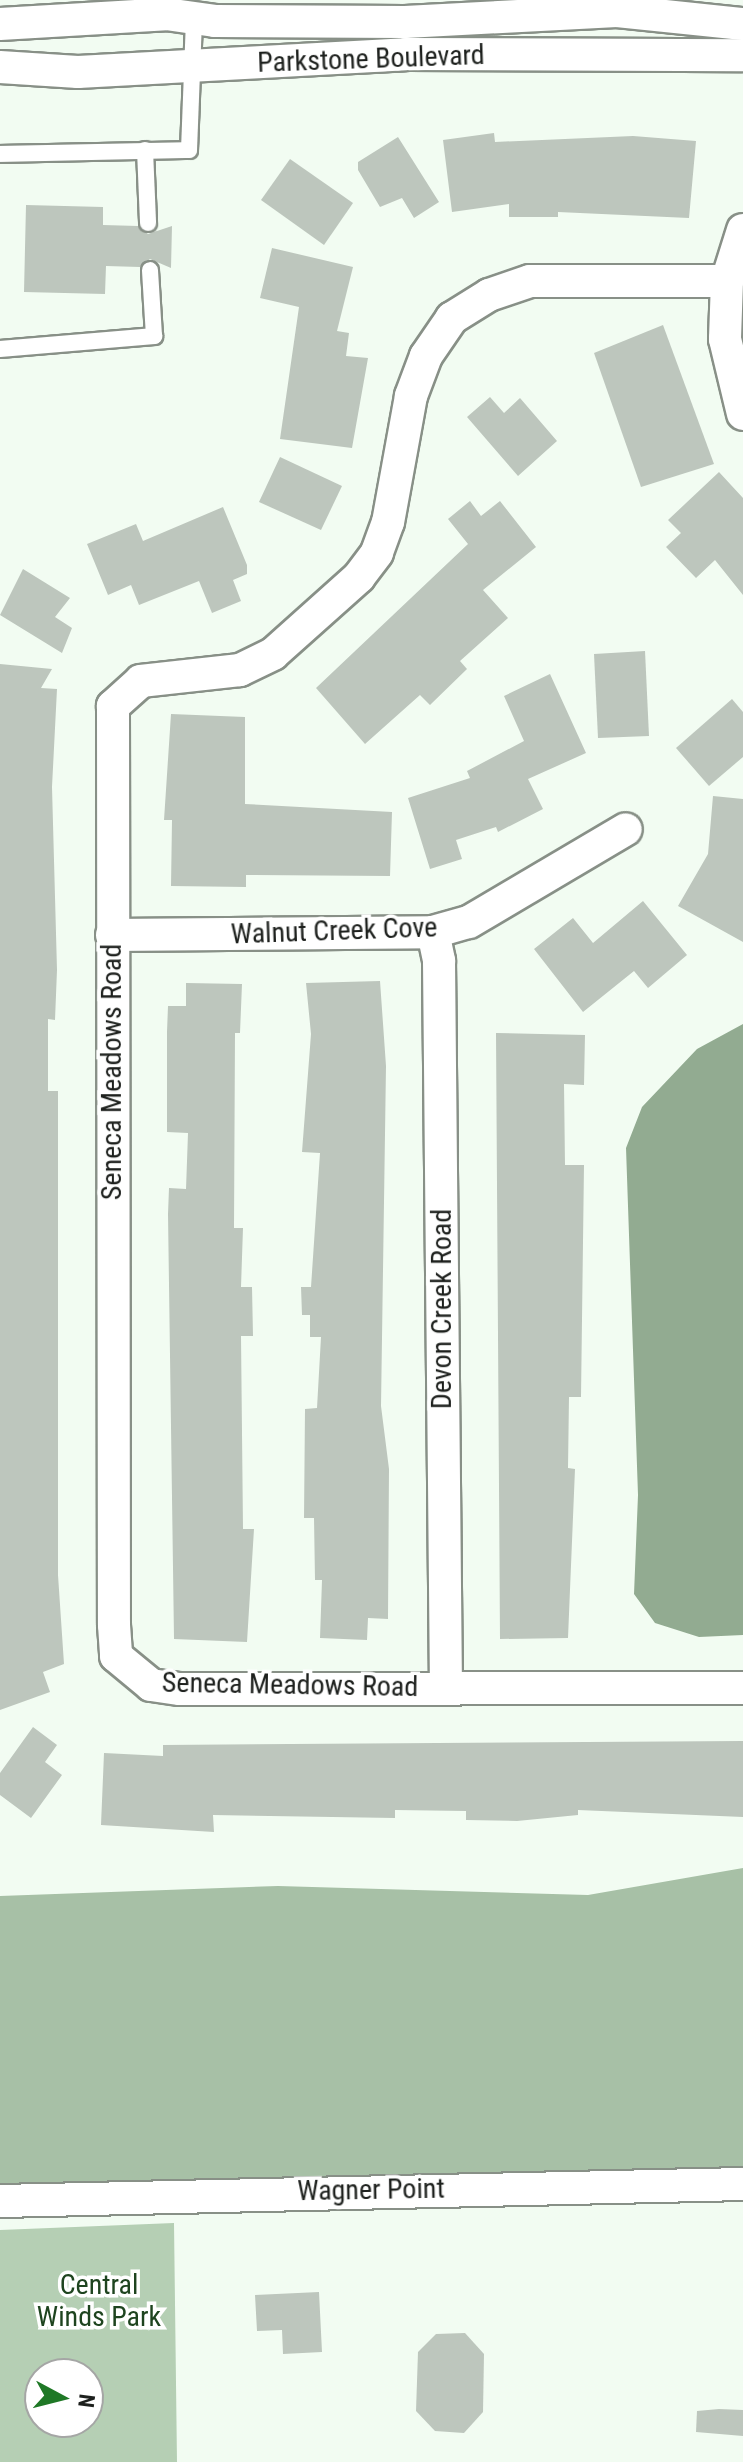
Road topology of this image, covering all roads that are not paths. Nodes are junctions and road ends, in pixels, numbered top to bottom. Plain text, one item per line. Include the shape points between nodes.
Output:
1 (364, 11) edge
2 (405, 11) edge
3 (194, 18) junction
4 (0, 24) edge
5 (743, 24) edge
6 (406, 54) junction
7 (364, 55) junction
8 (743, 55) edge
9 (195, 65) junction
10 (0, 67) edge
11 (145, 150) junction
12 (0, 154) edge
13 (148, 223) dead end
14 (743, 230) edge
15 (150, 270) dead end
16 (727, 281) junction
17 (0, 349) edge
18 (743, 414) edge
19 (626, 829) dead end
20 (433, 932) junction
21 (112, 935) junction
22 (446, 1687) junction
23 (743, 1688) edge
24 (743, 2184) edge
25 (0, 2201) edge

1 - 2 street, Parkstone Boulevard
1 - 3 street, Parkstone Boulevard
1 - 7 street
2 - 5 street, Parkstone Boulevard via 617,11
2 - 6 street
3 - 4 street, Parkstone Boulevard
3 - 9 lane
6 - 7 street, Parkstone Boulevard
6 - 8 street, Parkstone Boulevard
7 - 9 street, Parkstone Boulevard
9 - 10 street, Parkstone Boulevard via 78,72
9 - 11 lane via 189,150
11 - 12 lane
11 - 13 lane
14 - 16 street
15 - 17 lane via 154,336
16 - 18 street via 725,339
16 - 21 street, Seneca Meadows Road via 530,281 489,295 452,318 426,356 411,396 388,522 377,553 359,577 273,654 240,670 141,681 113,706
19 - 20 street, Walnut Creek Cove via 469,922
20 - 21 street, Walnut Creek Cove
20 - 22 street, Devon Creek Road via 439,961
21 - 22 street, Seneca Meadows Road via 116,1656 151,1685 180,1689
22 - 23 street, Seneca Meadows Road
24 - 25 street, Wagner Point

